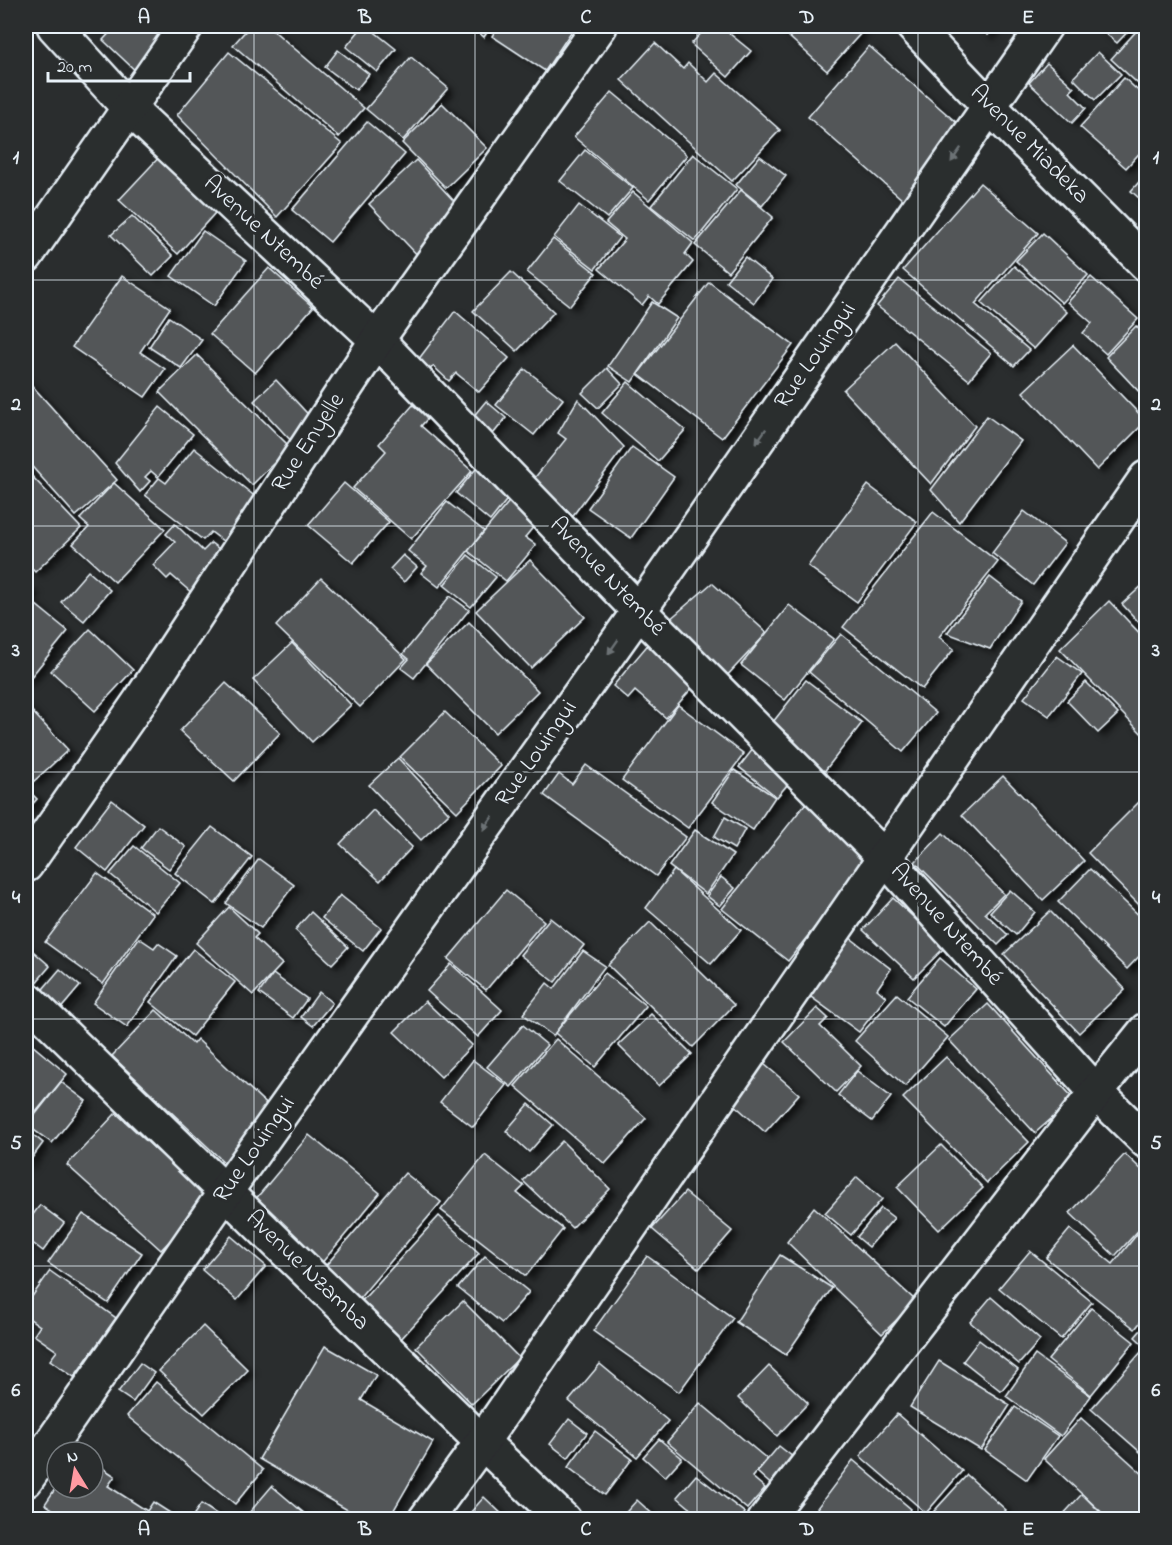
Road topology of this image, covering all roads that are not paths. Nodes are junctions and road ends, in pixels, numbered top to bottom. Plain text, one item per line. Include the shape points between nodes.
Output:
1 (54, 26) edge
2 (186, 26) edge
3 (600, 26) edge
4 (913, 26) edge
5 (1045, 26) edge
6 (128, 107) junction
7 (990, 107) junction
8 (26, 256) edge
9 (1146, 264) edge
10 (377, 340) junction
11 (1146, 478) edge
12 (639, 611) junction
13 (885, 858) junction
14 (26, 865) edge
15 (26, 998) edge
16 (1146, 1030) edge
17 (1096, 1092) junction
18 (1146, 1141) edge
19 (226, 1191) junction
20 (482, 1442) junction
21 (26, 1480) edge
22 (425, 1520) edge
23 (564, 1520) edge
24 (765, 1520) edge

1 - 6 street, Avenue Ntembé
2 - 6 street
3 - 10 street, Rue Enyelle
4 - 7 street, Avenue Miadeka
5 - 7 street, Rue Louingui
6 - 8 street
6 - 10 street, Avenue Ntembé
7 - 9 street, Avenue Miadeka
7 -> 12 street, Rue Louingui
10 - 12 street, Avenue Ntembé
10 - 14 street, Rue Enyelle via 140,701
11 - 13 street
12 - 13 street, Avenue Ntembé
12 -> 19 street, Rue Louingui
13 - 17 street, Avenue Ntembé
13 - 20 street
15 - 19 street, Avenue Nzamba
16 - 17 street
17 - 18 street, Avenue Ntembé
17 - 24 street
19 - 20 street, Avenue Nzamba
19 - 21 street, Rue Louingui
20 - 22 street
20 - 23 street, Avenue Nzamba

